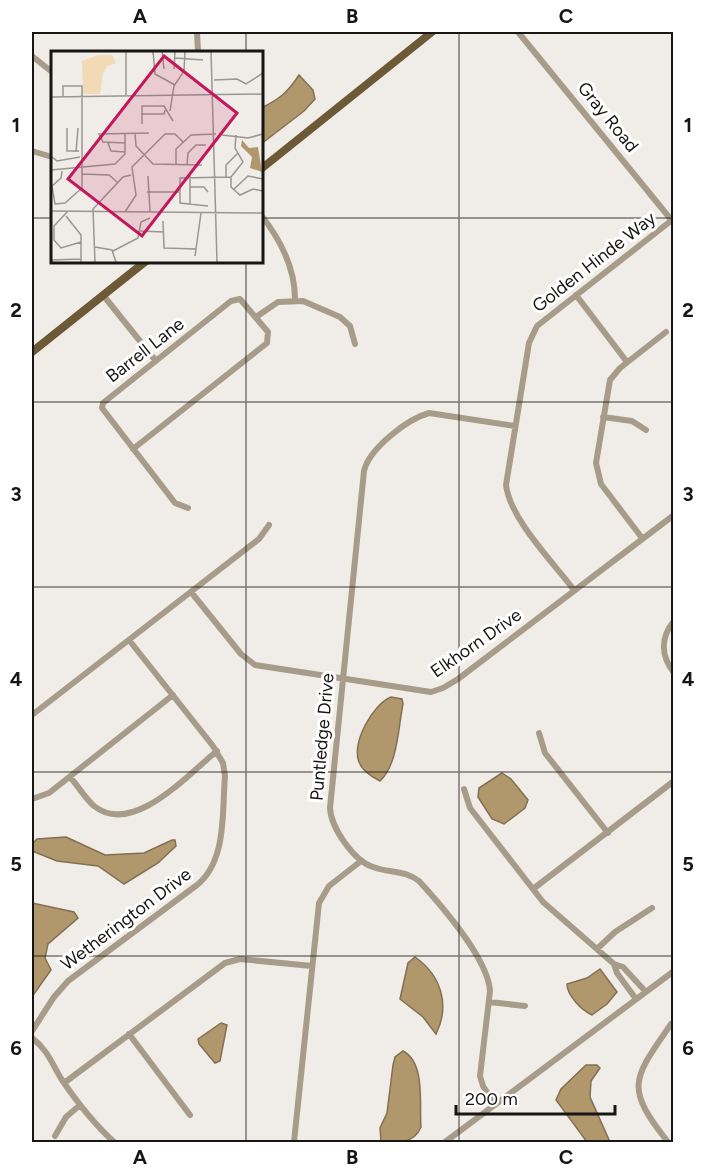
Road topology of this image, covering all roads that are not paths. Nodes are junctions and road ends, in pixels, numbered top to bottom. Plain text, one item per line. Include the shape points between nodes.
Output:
1 (198, 32) edge
2 (432, 32) edge
3 (518, 32) edge
4 (198, 51) edge
5 (32, 56) edge
6 (51, 71) edge
7 (32, 151) edge
8 (51, 157) edge
9 (262, 168) edge
10 (262, 216) edge
11 (673, 221) edge
12 (145, 262) edge
13 (103, 295) junction
14 (576, 295) junction
15 (295, 299) junction
16 (256, 317) junction
17 (666, 332) dead end
18 (355, 344) dead end
19 (32, 352) edge
20 (156, 361) junction
21 (627, 362) junction
22 (603, 417) junction
23 (515, 426) junction
24 (646, 430) dead end
25 (133, 449) junction
26 (188, 508) dead end
27 (674, 514) edge
28 (269, 525) dead end
29 (642, 538) junction
30 (574, 590) junction
31 (191, 591) junction
32 (674, 621) edge
33 (129, 640) junction
34 (674, 673) edge
35 (343, 679) junction
36 (173, 695) junction
37 (32, 715) edge
38 (539, 733) dead end
39 (217, 751) junction
40 (70, 777) junction
41 (674, 782) edge
42 (464, 789) dead end
43 (32, 799) edge
44 (608, 832) junction
45 (361, 861) junction
46 (533, 889) junction
47 (652, 908) dead end
48 (598, 948) junction
49 (614, 964) junction
50 (312, 966) junction
51 (674, 971) edge
52 (646, 992) junction
53 (636, 999) junction
54 (489, 1002) junction
55 (525, 1006) dead end
56 (671, 1024) dead end
57 (32, 1031) edge
58 (129, 1034) junction
59 (32, 1038) edge
60 (64, 1083) junction
61 (80, 1105) junction
62 (495, 1105) junction
63 (190, 1115) dead end
64 (55, 1136) dead end
65 (114, 1143) edge
66 (294, 1143) edge
67 (445, 1143) edge
68 (668, 1143) edge

1 - 4 street
2 - 9 main road
3 - 11 street, Gray Road
5 - 6 street
7 - 8 street
10 - 15 street via 277,237 292,272
11 - 14 street, Golden Hinde Way
12 - 13 main road
13 - 19 main road
13 - 20 street
14 - 21 street
14 - 23 street, Golden Hinde Way via 532,333
15 - 16 street via 279,302
15 - 18 street via 340,317 350,326
16 - 20 street, Barrell Lane via 242,301 234,299
16 - 25 street via 268,332 267,344
17 - 21 street
20 - 25 street, Barrell Lane via 103,403 102,408
21 - 22 street via 610,380
22 - 24 street via 632,421
22 - 29 street via 597,475
23 - 30 street, Golden Hinde Way via 506,486 510,504
23 - 35 street, Puntledge Drive via 429,413 417,417 368,458
25 - 26 street, Barrell Lane via 175,503
27 - 29 street, Elkhorn Drive
28 - 31 street via 259,539
29 - 30 street, Elkhorn Drive
30 - 35 street, Elkhorn Drive via 442,688 421,691
31 - 33 street
31 - 35 street, Elkhorn Drive via 249,661
32 - 34 street via 663,639 667,664
33 - 36 street, Wetherington Drive
33 - 37 street
35 - 45 street, Puntledge Drive via 330,815
36 - 39 street, Wetherington Drive
36 - 40 street
38 - 44 street via 545,753
39 - 40 street via 149,805 128,815 110,814 94,806
39 - 57 street, Wetherington Drive via 225,776 217,855 210,872 68,981
40 - 43 street via 49,793
41 - 44 street
42 - 46 street via 470,808
44 - 46 street
45 - 50 street via 321,897
45 - 54 street via 408,874 421,884 481,959 488,977
46 - 48 street
47 - 48 street
48 - 49 street
49 - 52 street via 623,967
49 - 53 street via 616,973
50 - 58 street via 230,961
50 - 66 street
51 - 52 street
52 - 53 street
53 - 62 street
54 - 55 street
54 - 62 street via 480,1076
56 - 68 street via 646,1060 638,1082 642,1107
58 - 60 street
58 - 63 street
59 - 60 street via 49,1055
60 - 61 street
61 - 64 street via 66,1117
61 - 65 street
62 - 67 street

